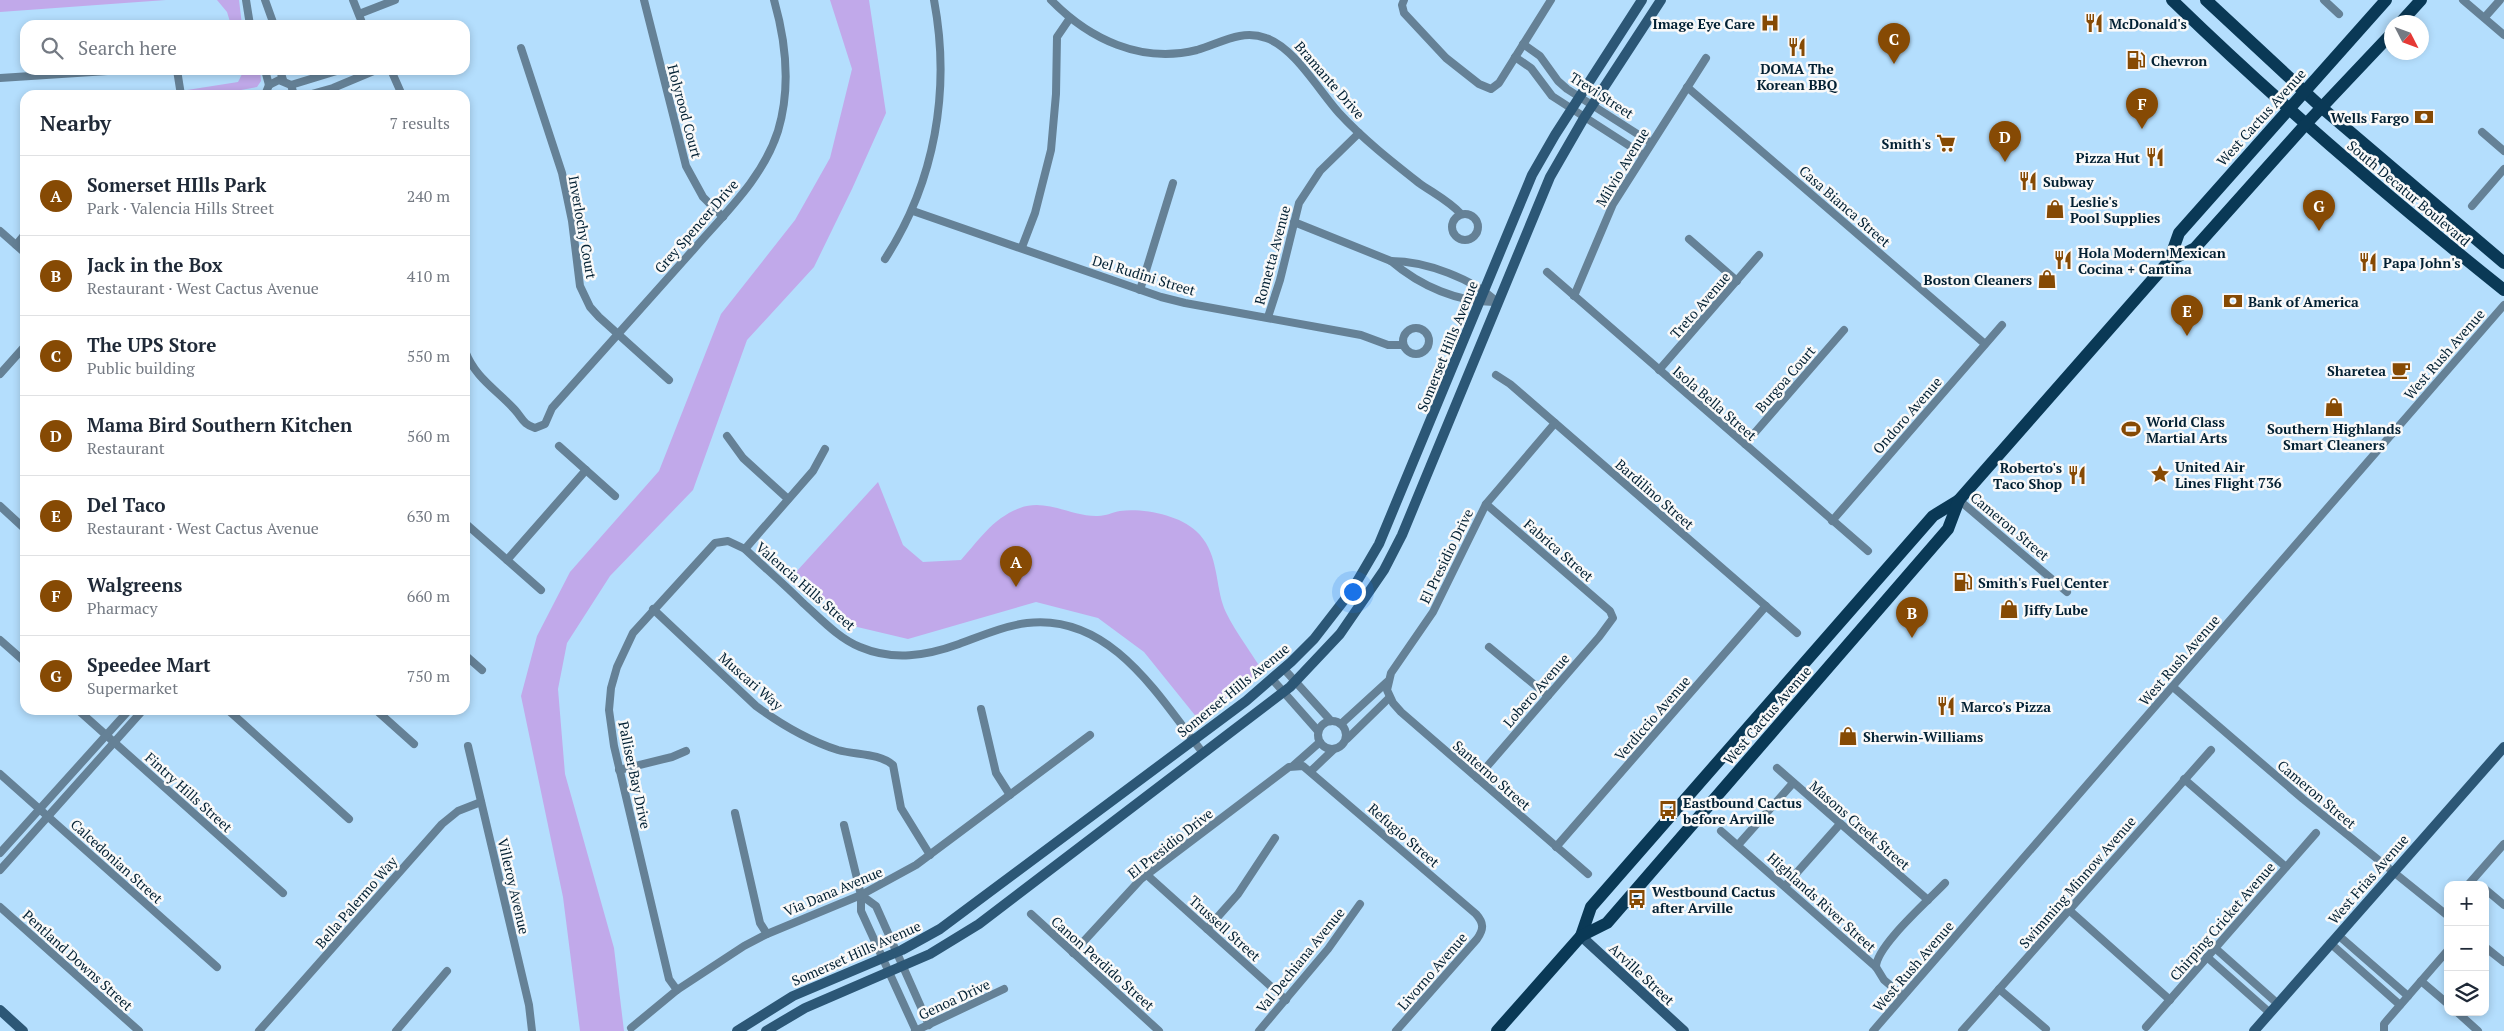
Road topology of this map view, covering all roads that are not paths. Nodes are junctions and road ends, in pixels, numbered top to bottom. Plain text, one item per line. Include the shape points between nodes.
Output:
1 (246, 0) edge
2 (265, 0) edge
3 (354, 0) edge
4 (395, 0) edge
5 (644, 0) edge
6 (774, 0) edge
7 (934, 0) edge
8 (1051, 0) edge
9 (1551, 0) edge
10 (1642, 0) edge
11 (1661, 0) edge
12 (2172, 0) edge
13 (2206, 0) edge
14 (2324, 0) edge
15 (2386, 0) edge
16 (2420, 0) edge
17 (2463, 0) edge
18 (2500, 0) edge
19 (1403, 3) edge
20 (359, 14) junction
21 (2339, 14) dead end
22 (2407, 15) edge
23 (2484, 17) junction
24 (1070, 18) junction
25 (249, 20) edge
26 (272, 20) edge
27 (361, 20) edge
28 (2504, 35) edge
29 (2384, 40) edge
30 (1523, 44) junction
31 (521, 48) dead end
32 (1515, 57) junction
33 (1706, 58) dead end
34 (46, 75) edge
35 (178, 75) edge
36 (266, 75) edge
37 (282, 75) edge
38 (324, 75) edge
39 (364, 75) edge
40 (393, 75) edge
41 (0, 78) edge
42 (283, 80) junction
43 (269, 85) junction
44 (291, 85) junction
45 (1687, 87) junction
46 (180, 90) edge
47 (266, 90) edge
48 (292, 90) edge
49 (326, 90) edge
50 (400, 90) edge
51 (1579, 97) junction
52 (2313, 99) junction
53 (1593, 105) junction
54 (1571, 110) junction
55 (2296, 117) junction
56 (1584, 118) junction
57 (2482, 132) dead end
58 (1359, 133) junction
59 (1650, 142) junction
60 (2504, 151) edge
61 (1642, 154) junction
62 (2504, 170) edge
63 (1173, 183) dead end
64 (2472, 206) dead end
65 (913, 211) junction
66 (1461, 214) dead end
67 (723, 217) junction
68 (1294, 222) junction
69 (0, 231) edge
70 (1689, 239) dead end
71 (20, 240) edge
72 (16, 245) junction
73 (1022, 247) junction
74 (20, 249) edge
75 (1759, 255) dead end
76 (885, 259) dead end
77 (1392, 261) junction
78 (2169, 261) junction
79 (2504, 262) edge
80 (1547, 272) dead end
81 (1737, 281) junction
82 (1140, 290) junction
83 (1485, 290) junction
84 (2504, 290) edge
85 (1574, 296) junction
86 (1497, 302) junction
87 (1480, 303) junction
88 (2504, 305) edge
89 (1268, 316) junction
90 (2002, 325) dead end
91 (1844, 330) dead end
92 (618, 335) junction
93 (1985, 344) junction
94 (1403, 345) dead end
95 (20, 352) edge
96 (470, 361) edge
97 (1659, 370) junction
98 (0, 374) edge
99 (1496, 375) dead end
100 (669, 380) dead end
101 (1555, 423) junction
102 (727, 436) dead end
103 (1745, 444) junction
104 (559, 446) dead end
105 (825, 448) dead end
106 (586, 470) junction
107 (615, 496) dead end
108 (788, 500) junction
109 (1958, 500) junction
110 (1486, 504) junction
111 (0, 506) edge
112 (1832, 521) junction
113 (20, 524) edge
114 (470, 527) edge
115 (722, 541) joint
116 (745, 549) junction
117 (1868, 551) dead end
118 (507, 560) junction
119 (541, 590) dead end
120 (2067, 592) dead end
121 (1766, 606) junction
122 (653, 609) junction
123 (1613, 618) joint
124 (1797, 634) dead end
125 (0, 640) edge
126 (1489, 647) dead end
127 (20, 658) edge
128 (470, 659) edge
129 (1284, 669) junction
130 (482, 670) dead end
131 (1272, 679) junction
132 (1295, 682) junction
133 (2173, 687) junction
134 (1388, 690) junction
135 (1284, 692) junction
136 (1548, 696) junction
137 (981, 709) dead end
138 (84, 715) edge
139 (124, 715) edge
140 (138, 715) edge
141 (234, 715) edge
142 (382, 715) edge
143 (1331, 721) junction
144 (1341, 724) junction
145 (1318, 731) junction
146 (106, 735) junction
147 (1090, 735) dead end
148 (1347, 739) junction
149 (1193, 741) junction
150 (114, 742) junction
151 (1320, 742) junction
152 (414, 744) dead end
153 (468, 746) dead end
154 (2504, 747) edge
155 (1333, 750) junction
156 (2212, 750) dead end
157 (686, 751) dead end
158 (1203, 754) junction
159 (1299, 766) junction
160 (1776, 768) dead end
161 (619, 770) junction
162 (1311, 771) junction
163 (0, 774) edge
164 (1477, 778) junction
165 (2184, 780) junction
166 (1793, 782) junction
167 (1010, 795) junction
168 (481, 802) junction
169 (40, 809) junction
170 (735, 812) dead end
171 (48, 816) junction
172 (349, 819) dead end
173 (1840, 824) junction
174 (844, 825) dead end
175 (1721, 831) dead end
176 (2316, 833) dead end
177 (1275, 838) dead end
178 (2504, 844) edge
179 (1738, 845) junction
180 (1556, 847) junction
181 (0, 853) edge
182 (930, 854) junction
183 (2286, 867) junction
184 (0, 870) edge
185 (2393, 873) junction
186 (1147, 874) junction
187 (1588, 874) dead end
188 (2472, 881) edge
189 (1946, 883) dead end
190 (1785, 886) junction
191 (2489, 892) edge
192 (283, 893) dead end
193 (861, 896) junction
194 (1928, 900) junction
195 (1360, 904) dead end
196 (2504, 905) edge
197 (0, 907) edge
198 (2069, 910) junction
199 (2444, 911) edge
200 (1031, 914) dead end
201 (1483, 926) joint
202 (1207, 929) junction
203 (767, 934) junction
204 (2338, 935) junction
205 (1581, 936) junction
206 (2330, 944) junction
207 (2215, 948) junction
208 (2489, 950) edge
209 (897, 952) junction
210 (1073, 953) junction
211 (2444, 955) edge
212 (2207, 957) junction
213 (883, 958) junction
214 (2504, 962) edge
215 (217, 967) dead end
216 (903, 967) junction
217 (1876, 967) junction
218 (447, 971) dead end
219 (890, 972) junction
220 (2421, 981) junction
221 (1004, 989) dead end
222 (1999, 989) junction
223 (677, 990) junction
224 (1903, 996) junction
225 (2408, 996) junction
226 (1286, 1000) junction
227 (2170, 1000) junction
228 (2444, 1001) edge
229 (2278, 1004) junction
230 (2400, 1005) junction
231 (0, 1010) edge
232 (2270, 1013) junction
233 (2461, 1016) edge
234 (2146, 1027) dead end
235 (631, 1028) dead end
236 (921, 1029) edge
237 (2046, 1029) dead end
238 (23, 1031) edge
239 (139, 1031) edge
240 (259, 1031) edge
241 (396, 1031) edge
242 (532, 1031) edge
243 (737, 1031) edge
244 (766, 1031) edge
245 (1159, 1031) edge
246 (1259, 1031) edge
247 (1396, 1031) edge
248 (1497, 1031) edge
249 (1684, 1031) edge
250 (1872, 1031) edge
251 (1962, 1031) edge
252 (2254, 1031) edge
253 (2384, 1031) edge
254 (2478, 1031) edge

1 - 25 street
2 - 26 street
3 - 20 street
4 - 20 street
5 - 67 street, Holyrood Court via 686,166 703,197
6 - 67 street, Grey Spencer Drive via 785,54 782,115 760,168
7 - 65 street via 941,59 939,104 928,165
8 - 24 street, Bramante Drive
9 - 30 street
10 - 51 main road, Somerset Hills Avenue
11 - 53 main road
12 - 55 main road, South Decatur Boulevard
13 - 52 main road, South Decatur Boulevard
14 - 21 street
15 - 52 main road, West Cactus Avenue
16 - 22 main road
17 - 23 street
18 - 23 street
19 - 32 street via 1404,13 1414,24 1446,58 1479,84 1491,89 1499,83
20 - 27 street
23 - 28 street
24 - 58 street, Bramante Drive via 1105,41 1148,53 1197,50 1245,34 1265,37 1291,53
24 - 73 street via 1057,37 1051,150 1035,213
29 - 52 main road, West Cactus Avenue
30 - 32 street
30 - 51 street, Trevi Street via 1540,56 1562,85
31 - 92 street, Inverlochy Court via 562,174 580,286 594,312
32 - 54 street, Trevi Street via 1531,68 1552,96
33 - 45 street, Milvio Avenue
34 - 41 street
35 - 46 street
36 - 43 street
37 - 42 street
38 - 44 street
39 - 49 street
40 - 50 street
42 - 43 street
42 - 44 street
43 - 47 street
44 - 48 street
45 - 59 street, Milvio Avenue
45 - 93 street, Casa Bianca Street
51 - 53 street, Trevi Street
51 - 54 main road, Somerset Hills Avenue
52 - 55 main road, West Cactus Avenue
52 - 55 main road, West Cactus Avenue
52 - 79 main road, South Decatur Boulevard
53 - 56 main road
53 - 59 street, Trevi Street
54 - 56 street, Trevi Street
54 - 83 main road, Somerset Hills Avenue via 1532,175
55 - 78 main road, West Cactus Avenue via 2194,248
55 - 78 main road, West Cactus Avenue via 2178,233
55 - 84 main road, South Decatur Boulevard via 2394,202
56 - 61 street, Trevi Street
56 - 86 main road via 1539,200
57 - 60 street
58 - 66 street, Bramante Drive
58 - 68 street, Rometta Avenue via 1312,181 1299,203
59 - 61 street, Milvio Avenue
61 - 85 street, Milvio Avenue via 1613,204
62 - 64 street
63 - 82 street
65 - 73 street, Del Rudini Street
65 - 76 street
67 - 92 street, Grey Spencer Drive
68 - 77 street
68 - 89 street, Rometta Avenue
69 - 72 street
70 - 81 street
71 - 72 street
72 - 74 street
73 - 82 street, Del Rudini Street
75 - 81 street, Treto Avenue
77 - 83 street via 1409,261 1454,273 1465,282
77 - 87 street via 1444,295 1456,295
78 - 109 main road, West Cactus Avenue
80 - 85 street, Isola Bella Street
81 - 97 street, Treto Avenue
82 - 89 street, Del Rudini Street via 1185,303
83 - 86 street
83 - 87 main road, Somerset Hills Avenue
85 - 97 street, Isola Bella Street
86 - 87 street
86 - 132 main road via 1392,557 1340,634
87 - 129 main road, Somerset Hills Avenue via 1379,544 1335,614
88 - 133 street, West Rush Avenue
89 - 94 street, Del Rudini Street via 1361,335 1388,345
90 - 93 street, Ondoro Avenue
91 - 103 street, Burgoa Court
92 - 96 street, Grey Spencer Drive via 552,408 544,424 535,428 524,424 515,410 488,387
92 - 100 street, Inverlochy Court
93 - 112 street, Ondoro Avenue
95 - 98 street
97 - 103 street, Isola Bella Street
99 - 101 street, Bardilino Street
101 - 110 street, El Presidio Drive
101 - 121 street, Bardilino Street
102 - 108 street via 743,458
103 - 112 street, Isola Bella Street
104 - 106 street
105 - 108 street via 813,471
106 - 107 street
106 - 118 street
108 - 116 street
109 - 120 street, Cameron Street
109 - 205 main road, West Cactus Avenue via 1933,516 1591,907
109 - 205 main road, West Cactus Avenue via 1948,529 1881,607 1607,923
110 - 123 street, Fabrica Street via 1610,611
110 - 134 street, El Presidio Drive via 1433,612 1391,673
111 - 113 street
112 - 117 street, Isola Bella Street
114 - 118 street
115 - 116 street, Valencia Hills Street
115 - 122 street, Palliser Bay Drive via 709,547
116 - 149 street, Valencia Hills Street via 836,632 859,647 884,654 930,654 996,630 1029,623 1055,624 1084,631 1111,646 1133,664
118 - 119 street
121 - 124 street, Bardilino Street
121 - 180 street, Verdiccio Avenue
122 - 161 street, Palliser Bay Drive via 633,633 611,688 610,727
122 - 182 street, Muscari Way via 756,706 781,723 822,745 886,759 893,765 901,808
123 - 136 street, Lobero Avenue
125 - 127 street
126 - 136 street
128 - 130 street
129 - 131 main road, Somerset Hills Avenue
129 - 132 street
131 - 135 street
131 - 149 main road, Somerset Hills Avenue
132 - 135 main road
132 - 143 street
133 - 185 street, Cameron Street
133 - 224 street, West Rush Avenue
134 - 144 street, El Presidio Drive
134 - 148 street, El Presidio Drive
134 - 164 street, Santerno Street via 1401,712
135 - 145 street
135 - 158 main road
136 - 164 street, Lobero Avenue
137 - 167 street via 996,773
138 - 146 street, Fintry Hills Street
139 - 146 street
140 - 150 street
141 - 172 street
142 - 152 street
143 - 144 street
143 - 145 street via 1324,723
144 - 148 street via 1346,729
145 - 151 street
146 - 150 street, Fintry Hills Street
146 - 169 street
147 - 167 street, Via Dana Avenue
148 - 155 street via 1342,747
149 - 158 street, Valencia Hills Street
149 - 209 main road, Somerset Hills Avenue via 964,914
150 - 171 street
150 - 192 street, Fintry Hills Street
151 - 155 street via 1324,748
151 - 159 street, El Presidio Drive
153 - 168 street, Villeroy Avenue
154 - 185 main road, West Frias Avenue
155 - 162 street
156 - 165 street, Swimming Minnow Avenue
157 - 161 street
158 - 216 main road via 979,924
159 - 162 street, Refugio Street
159 - 186 street, El Presidio Drive
160 - 166 street, Masons Creek Street
161 - 223 street, Palliser Bay Drive via 669,979
162 - 201 street, Refugio Street via 1476,914
163 - 169 street, Calcedonian Street
164 - 180 street, Santerno Street
165 - 183 street
165 - 198 street, Swimming Minnow Avenue
166 - 173 street, Masons Creek Street
166 - 179 street
167 - 182 street, Via Dana Avenue
168 - 240 street, Bella Palermo Way via 458,811 442,824
168 - 242 street, Villeroy Avenue via 530,1005
169 - 171 street, Calcedonian Street
169 - 181 street
170 - 203 street via 760,923
171 - 184 street
171 - 215 street, Calcedonian Street
173 - 190 street
173 - 194 street, Masons Creek Street
174 - 193 street
175 - 179 street, Highlands River Street
176 - 183 street, Chirping Cricket Avenue
177 - 202 street via 1238,894
178 - 188 street
179 - 190 street, Highlands River Street
180 - 187 street, Santerno Street
182 - 193 street, Via Dana Avenue
183 - 207 street, Chirping Cricket Avenue
185 - 199 street, Cameron Street
185 - 204 main road, West Frias Avenue
186 - 202 street, Trussell Street
186 - 210 street, El Presidio Drive
189 - 194 street
190 - 217 street, Highlands River Street
191 - 196 street
193 - 203 street, Via Dana Avenue
193 - 209 street via 876,906
193 - 213 street via 861,911
194 - 217 street via 1877,956
195 - 226 street, Val Dechiana Avenue
197 - 239 street, Pentland Downs Street
198 - 222 street, Swimming Minnow Avenue
198 - 227 street
200 - 210 street, Canon Perdido Street
201 - 247 street, Livorno Avenue via 1477,939
202 - 226 street, Trussell Street
203 - 223 street, Via Dana Avenue
204 - 206 main road, West Frias Avenue
204 - 225 street
205 - 248 main road, West Cactus Avenue
205 - 249 main road, Arville Street
206 - 229 main road, West Frias Avenue
206 - 230 street
207 - 212 street, Chirping Cricket Avenue
207 - 229 street
208 - 214 street
209 - 213 main road, Somerset Hills Avenue
209 - 216 street
210 - 245 street, Canon Perdido Street
211 - 220 street
212 - 227 street, Chirping Cricket Avenue
212 - 232 street
213 - 219 street
213 - 243 main road, Somerset Hills Avenue via 793,996
216 - 219 main road
216 - 236 street
217 - 224 street, Highlands River Street via 1884,980
218 - 241 street
219 - 236 street
219 - 244 main road via 805,1008
220 - 225 street
220 - 228 street
221 - 236 street, Genoa Drive
222 - 237 street
222 - 251 street, Swimming Minnow Avenue
223 - 235 street, Via Dana Avenue
224 - 250 street, West Rush Avenue
225 - 230 street
226 - 246 street, Val Dechiana Avenue
227 - 234 street, Chirping Cricket Avenue
229 - 232 main road, West Frias Avenue
230 - 253 street via 2384,1024
231 - 238 main road
232 - 252 main road, West Frias Avenue
233 - 254 street

